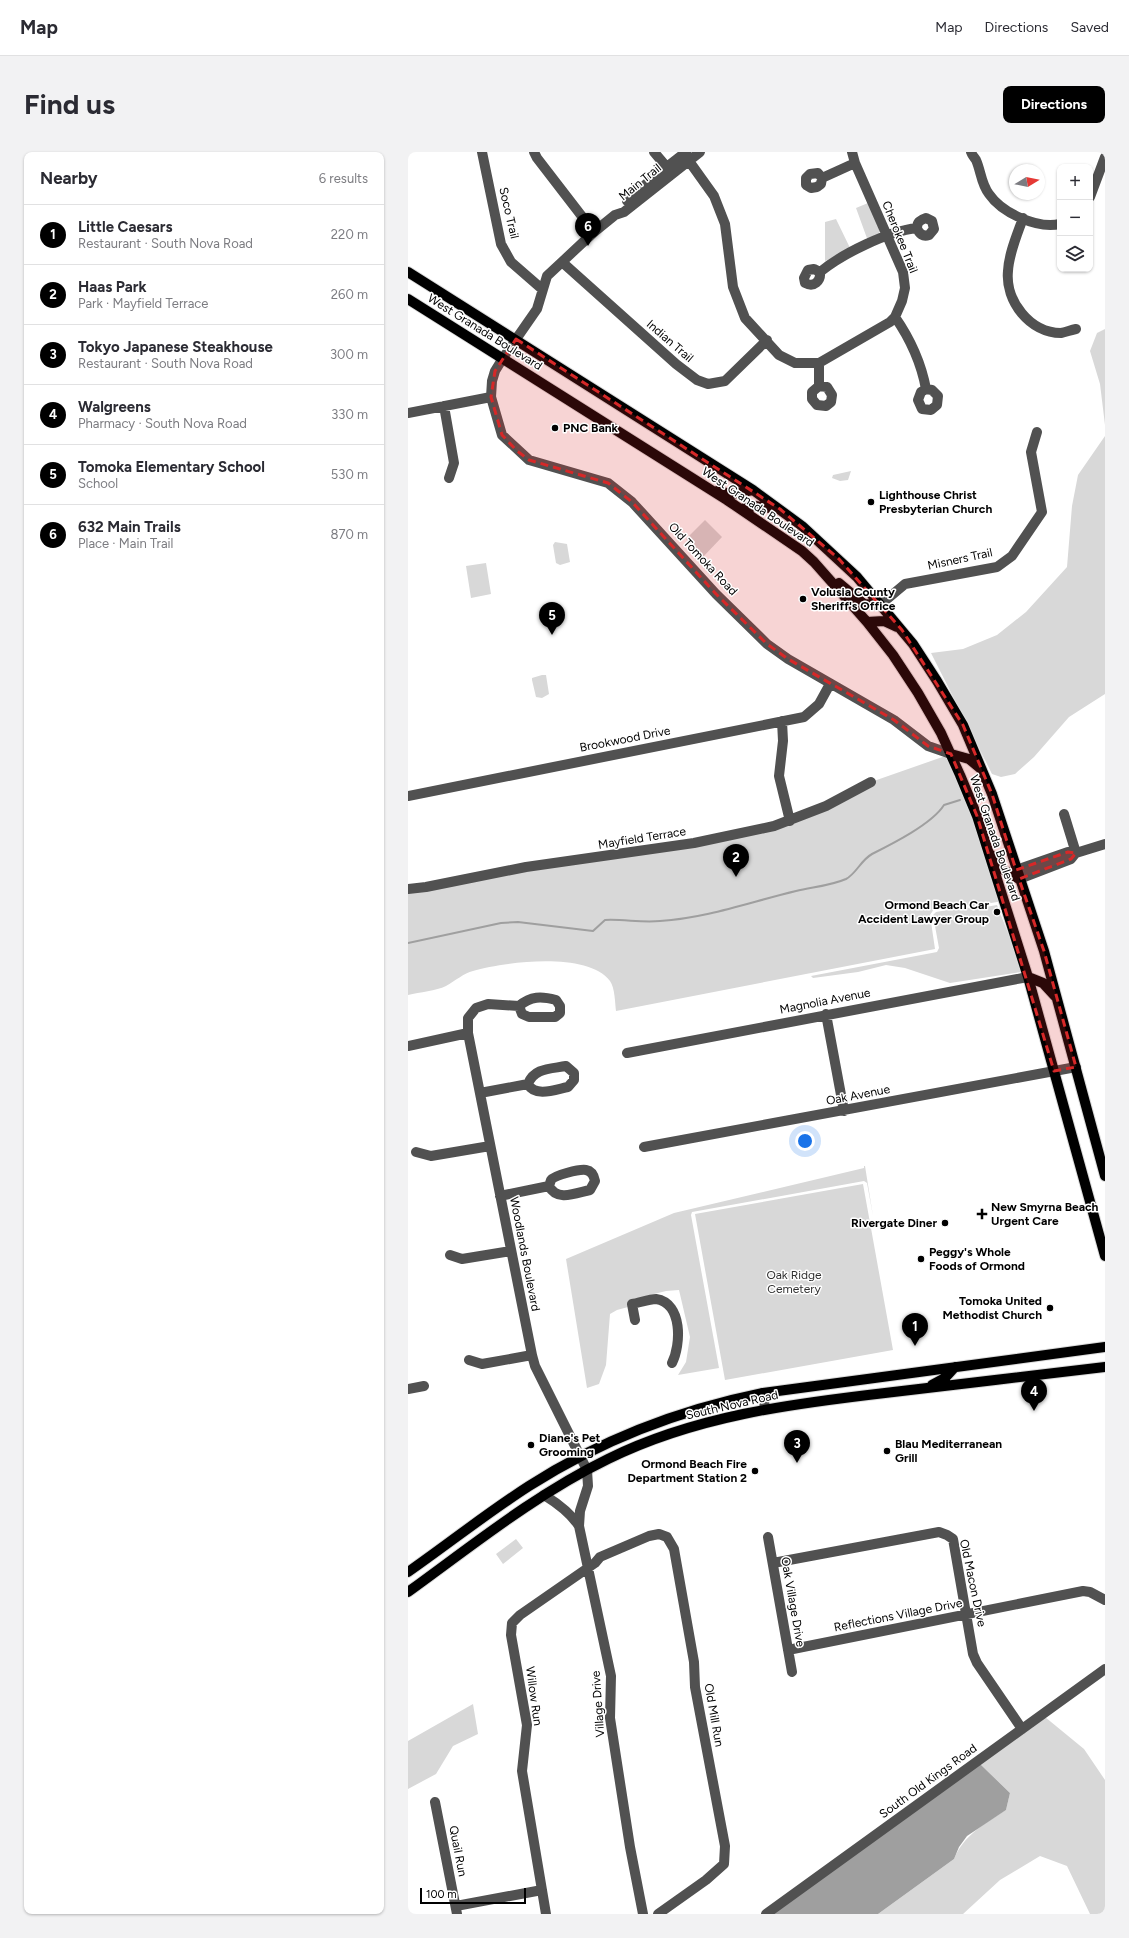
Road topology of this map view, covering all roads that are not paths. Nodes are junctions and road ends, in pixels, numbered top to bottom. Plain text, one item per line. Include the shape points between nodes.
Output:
1 (482, 152) edge
2 (534, 152) edge
3 (654, 152) edge
4 (700, 152) edge
5 (852, 152) edge
6 (687, 155) edge
7 (974, 155) edge
8 (1105, 157) edge
9 (855, 163) junction
10 (669, 170) junction
11 (822, 178) dead end
12 (1093, 189) edge
13 (1023, 218) junction
14 (1057, 224) edge
15 (917, 228) dead end
16 (594, 232) junction
17 (887, 237) junction
18 (562, 262) junction
19 (408, 272) edge
20 (820, 272) dead end
21 (542, 288) junction
22 (408, 299) edge
23 (895, 317) junction
24 (1076, 329) dead end
25 (516, 339) junction
26 (767, 340) junction
27 (503, 358) junction
28 (819, 363) junction
29 (819, 386) dead end
30 (926, 389) dead end
31 (491, 397) junction
32 (444, 406) junction
33 (408, 413) edge
34 (1037, 432) dead end
35 (449, 478) dead end
36 (711, 490) junction
37 (753, 490) junction
38 (741, 509) junction
39 (780, 509) junction
40 (814, 562) junction
41 (880, 605) junction
42 (867, 622) junction
43 (902, 630) junction
44 (830, 684) junction
45 (782, 721) junction
46 (951, 754) junction
47 (984, 772) junction
48 (871, 782) dead end
49 (408, 796) edge
50 (1064, 814) dead end
51 (790, 821) junction
52 (1105, 844) edge
53 (987, 851) junction
54 (1076, 853) junction
55 (1018, 874) junction
56 (408, 889) edge
57 (1028, 977) junction
58 (1057, 999) junction
59 (519, 1006) dead end
60 (826, 1014) junction
61 (468, 1033) junction
62 (408, 1046) edge
63 (627, 1052) dead end
64 (1076, 1067) junction
65 (1054, 1071) junction
66 (528, 1084) dead end
67 (480, 1093) junction
68 (844, 1111) junction
69 (490, 1146) junction
70 (644, 1146) dead end
71 (416, 1152) dead end
72 (1105, 1176) edge
73 (549, 1186) dead end
74 (500, 1196) junction
75 (511, 1251) junction
76 (450, 1255) dead end
77 (1105, 1256) edge
78 (635, 1320) dead end
79 (1105, 1347) edge
80 (532, 1355) junction
81 (469, 1360) dead end
82 (672, 1363) dead end
83 (955, 1367) junction
84 (1105, 1367) edge
85 (424, 1386) dead end
86 (926, 1388) junction
87 (408, 1389) edge
88 (763, 1393) junction
89 (765, 1409) junction
90 (580, 1457) junction
91 (587, 1470) junction
92 (544, 1495) junction
93 (579, 1526) junction
94 (768, 1537) dead end
95 (773, 1563) junction
96 (591, 1564) junction
97 (408, 1572) edge
98 (408, 1592) edge
99 (1105, 1600) edge
100 (967, 1614) junction
101 (788, 1650) junction
102 (1105, 1669) edge
103 (792, 1672) dead end
104 (1022, 1729) junction
105 (435, 1802) dead end
106 (542, 1890) junction
107 (457, 1910) edge
108 (546, 1914) edge
109 (643, 1914) edge
110 (658, 1914) edge
111 (766, 1914) edge

1 - 21 street, Soco Trail via 501,244 511,262
2 - 16 street
3 - 10 street
4 - 6 street, Main Trail
5 - 9 street, Cherokee Trail
6 - 10 street, Main Trail
6 - 26 street via 714,196 726,224 733,287 745,318
7 - 13 street via 989,194 1007,211
8 - 12 street
9 - 11 street
9 - 17 street, Cherokee Trail
10 - 16 street, Main Trail via 624,212 615,215
13 - 14 street via 1048,225
13 - 24 street via 1012,248 1007,272 1011,296 1019,310 1033,324 1061,332
15 - 17 street
16 - 18 street, Main Trail
17 - 20 street via 834,260
17 - 23 street, Cherokee Trail via 903,272 905,288
18 - 21 street, Main Trail via 547,276
18 - 26 street, Indian Trail via 697,380 708,384 725,381
19 - 25 main road, West Granada Boulevard
21 - 25 street, Main Trail via 537,309
22 - 27 main road, West Granada Boulevard
23 - 28 street
23 - 30 street via 907,335 922,368
25 - 27 street, Main Trail
25 - 37 main road, West Granada Boulevard
26 - 28 street via 779,355 795,364
27 - 31 street, Old Tomoka Road via 495,371
27 - 36 main road, West Granada Boulevard
28 - 29 street
31 - 32 street
31 - 44 street, Old Tomoka Road via 502,435 516,450 529,460 608,483 632,502 751,630 788,659
32 - 33 street
32 - 35 street via 454,463
34 - 41 street, Misners Trail via 1031,452 1042,512 1012,556 997,567 905,584
36 - 37 main road via 731,494
36 - 38 main road, West Granada Boulevard
37 - 39 main road, West Granada Boulevard
38 - 39 main road via 755,506
38 - 40 main road, West Granada Boulevard
39 - 41 main road, West Granada Boulevard via 839,559
40 - 41 main road via 864,604
40 - 42 main road, West Granada Boulevard
41 - 43 main road, West Granada Boulevard
42 - 43 main road via 884,622
42 - 46 main road, West Granada Boulevard via 918,693
43 - 47 main road, West Granada Boulevard via 950,702
44 - 45 street, Brookwood Drive via 819,704 804,717
44 - 46 street, Old Tomoka Road via 894,720 928,746
45 - 49 street, Brookwood Drive
45 - 51 street via 779,776
46 - 47 main road via 969,759
46 - 53 main road, West Granada Boulevard via 969,795
47 - 55 main road, West Granada Boulevard
48 - 51 street, Mayfield Terrace via 826,806
50 - 54 street
51 - 56 street, Mayfield Terrace via 694,843 526,867
52 - 54 street
53 - 55 main road via 1002,869
53 - 57 main road, West Granada Boulevard
54 - 55 street via 1071,859
55 - 58 main road, West Granada Boulevard
57 - 58 main road via 1043,983
57 - 60 street, Magnolia Avenue
57 - 65 main road, West Granada Boulevard
58 - 64 main road, West Granada Boulevard
59 - 61 street via 488,1004 476,1008 468,1018
60 - 63 street, Magnolia Avenue
60 - 68 street
61 - 62 street
61 - 67 street, Woodlands Boulevard
64 - 65 street, Oak Avenue
64 - 72 main road, West Granada Boulevard
65 - 68 street, Oak Avenue
65 - 77 main road, West Granada Boulevard
66 - 67 street
67 - 69 street, Woodlands Boulevard
68 - 70 street, Oak Avenue
69 - 71 street via 432,1156
69 - 74 street, Woodlands Boulevard
73 - 74 street
74 - 75 street, Woodlands Boulevard
75 - 76 street via 462,1259
75 - 80 street, Woodlands Boulevard
78 - 82 street via 632,1304 656,1299 666,1303 674,1312 680,1334
79 - 83 main road, South Nova Road
80 - 81 street via 482,1364
80 - 90 street, Woodlands Boulevard
83 - 86 main road via 945,1378
83 - 88 main road, South Nova Road
84 - 86 main road, South Nova Road
85 - 87 street
86 - 89 main road, South Nova Road
88 - 89 street
88 - 90 main road, South Nova Road via 705,1406 656,1422 612,1440
89 - 91 main road, South Nova Road via 674,1432 630,1449
90 - 91 street, Woodlands Boulevard
90 - 97 main road, South Nova Road via 519,1493
91 - 92 main road, South Nova Road
91 - 93 street, Village Drive via 588,1486 580,1511
92 - 93 street via 569,1514
92 - 98 main road, South Nova Road
93 - 96 street, Village Drive
94 - 95 street, Oak Village Drive
95 - 100 street, Old Macon Drive via 939,1532 952,1539
95 - 101 street, Oak Village Drive
96 - 106 street, Willow Run via 512,1623 511,1636 527,1725 522,1771
96 - 109 street, Village Drive via 611,1676 610,1718
96 - 110 street, Old Mill Run via 620,1555 623,1548 659,1534 668,1537 674,1549 694,1662 696,1694 725,1846 724,1864
99 - 100 street, Reflections Village Drive via 1084,1591
100 - 101 street, Reflections Village Drive
100 - 104 street, Old Macon Drive via 973,1654 977,1663
101 - 103 street, Oak Village Drive
102 - 104 street, South Old Kings Road
104 - 111 street, South Old Kings Road
105 - 107 street, Quail Run
106 - 107 street, Quail Run
106 - 108 street, Willow Run

